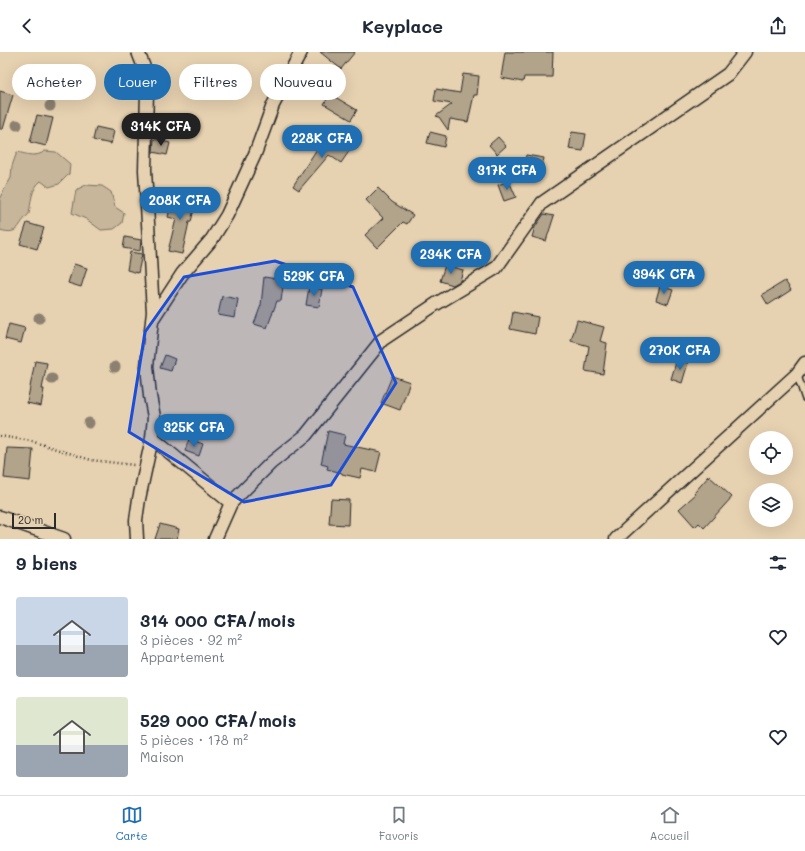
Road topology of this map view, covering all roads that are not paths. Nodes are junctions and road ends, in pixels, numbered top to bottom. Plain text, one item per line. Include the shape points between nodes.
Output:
1 (138, 52) edge
2 (301, 52) edge
3 (745, 52) edge
4 (151, 321) junction
5 (805, 363) edge
6 (797, 374) junction
7 (805, 398) edge
8 (152, 438) junction
9 (231, 503) junction
10 (0, 517) edge
11 (64, 539) edge
12 (137, 539) edge
13 (215, 539) edge
14 (616, 539) edge

1 - 4 street via 145,70 147,92 145,170
2 - 4 street via 274,105 227,215 212,239 182,274
3 - 9 street via 728,74 542,203 496,268 382,340 306,435 270,464
4 - 8 street via 147,366 154,417
5 - 6 street
6 - 7 lane
6 - 14 street
8 - 9 street
8 - 12 street via 139,499
9 - 13 street
10 - 11 street

